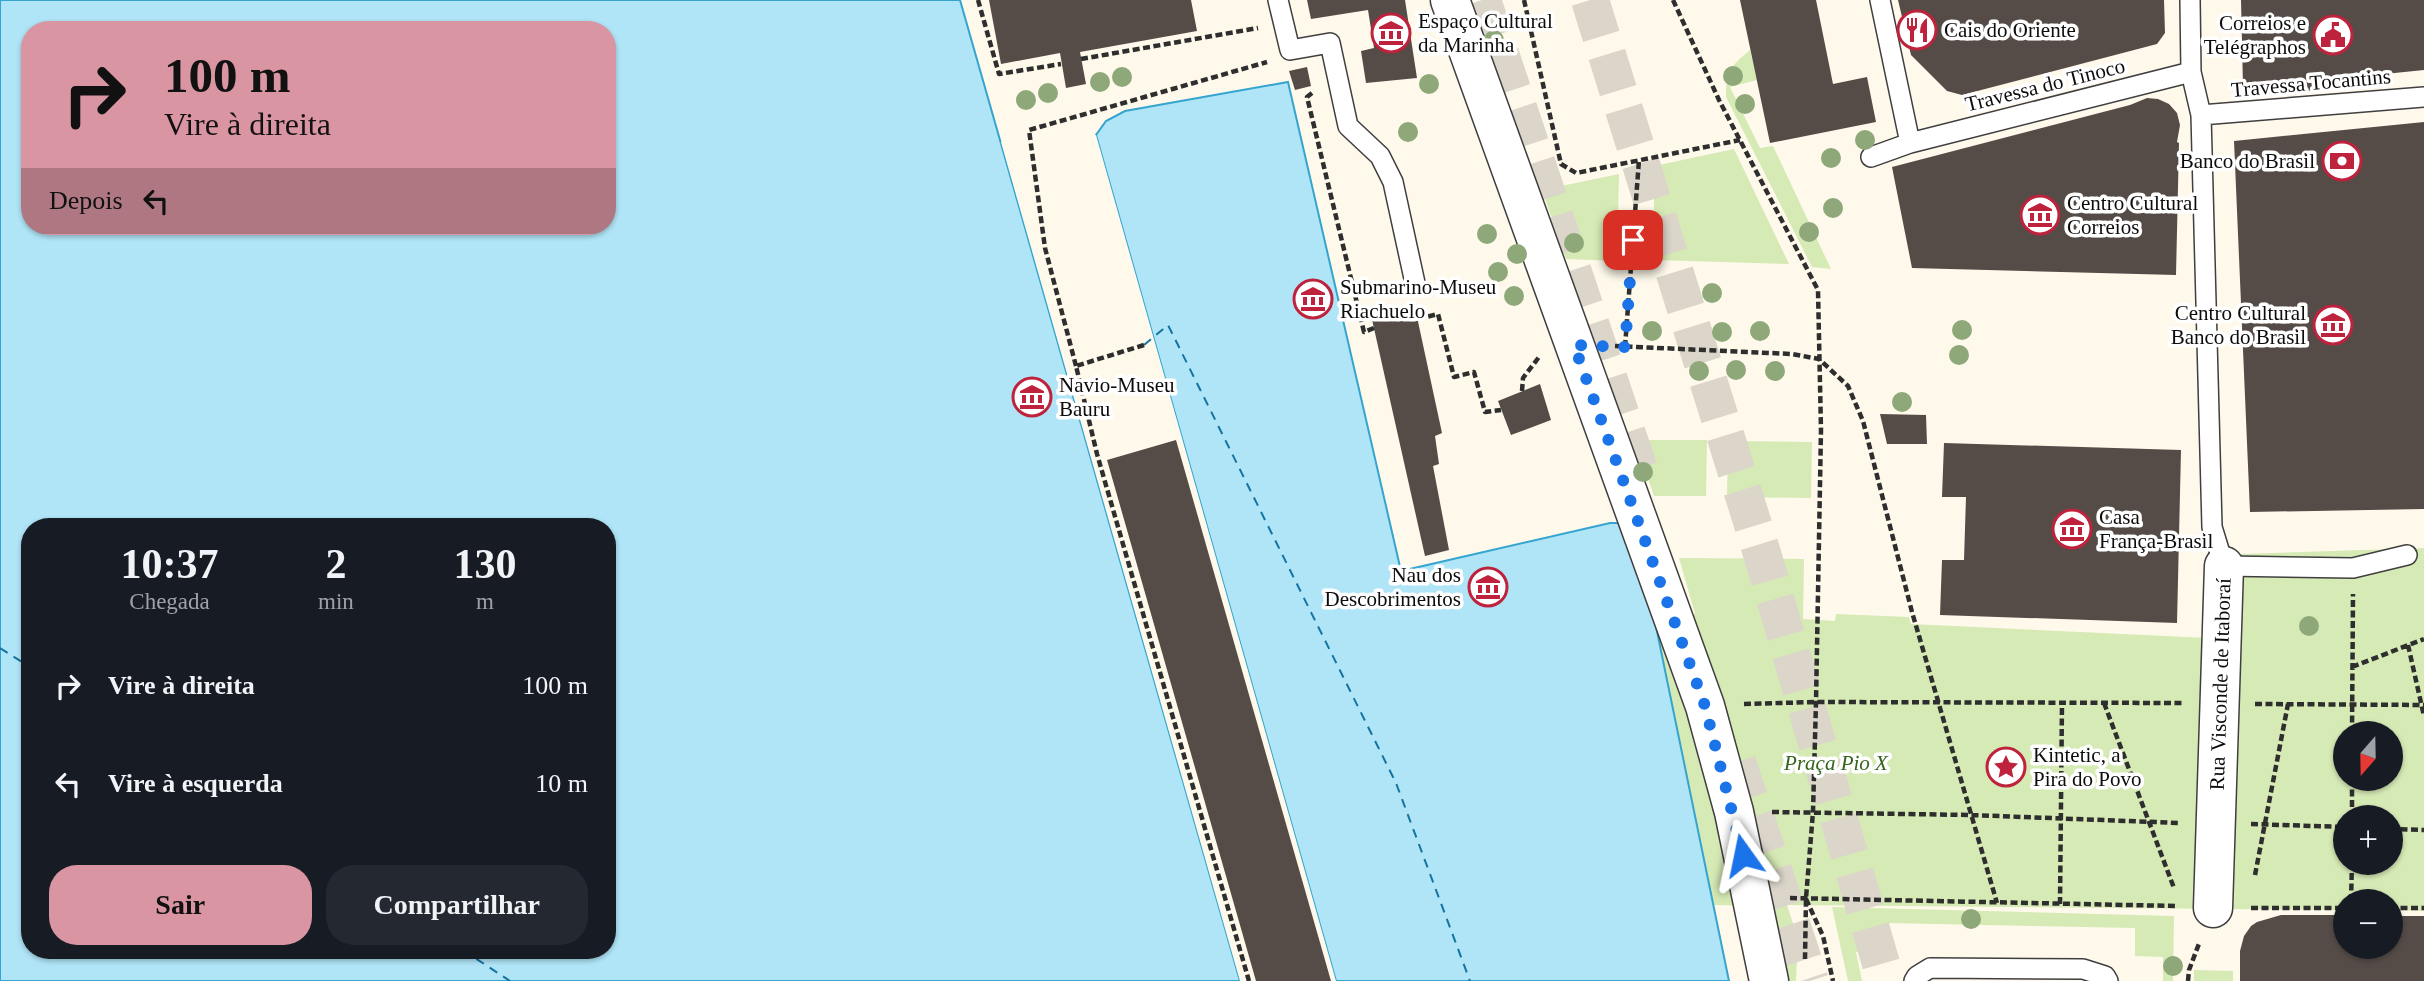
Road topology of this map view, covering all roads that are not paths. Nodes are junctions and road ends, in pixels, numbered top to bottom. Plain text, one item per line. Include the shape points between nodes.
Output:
1 (1278, 0) edge
2 (1450, 0) edge
3 (1880, 0) edge
4 (2190, 0) edge
5 (2191, 72) junction
6 (2424, 97) edge
7 (2201, 115) junction
8 (1910, 143) junction
9 (1871, 157) dead end
10 (1415, 283) dead end
11 (2407, 555) dead end
12 (2224, 566) junction
13 (2213, 908) dead end
14 (1769, 981) edge
15 (1913, 981) edge
16 (2108, 981) edge

1 - 10 lane via 1290,50 1330,43 1348,126 1380,156 1392,182
2 - 14 street via 1705,706 1734,812
3 - 8 lane
4 - 5 lane, Rua Visconde de Itaboraí
5 - 7 lane, Rua Visconde de Itaboraí
5 - 8 lane, Travessa do Tinoco
6 - 7 lane, Travessa Tocantins
7 - 12 lane, Rua Visconde de Itaboraí via 2212,527
8 - 9 lane, Travessa do Tinoco
11 - 12 lane via 2353,568
12 - 13 street, Rua Visconde de Itaboraí
15 - 16 lane via 1930,968 2083,969

